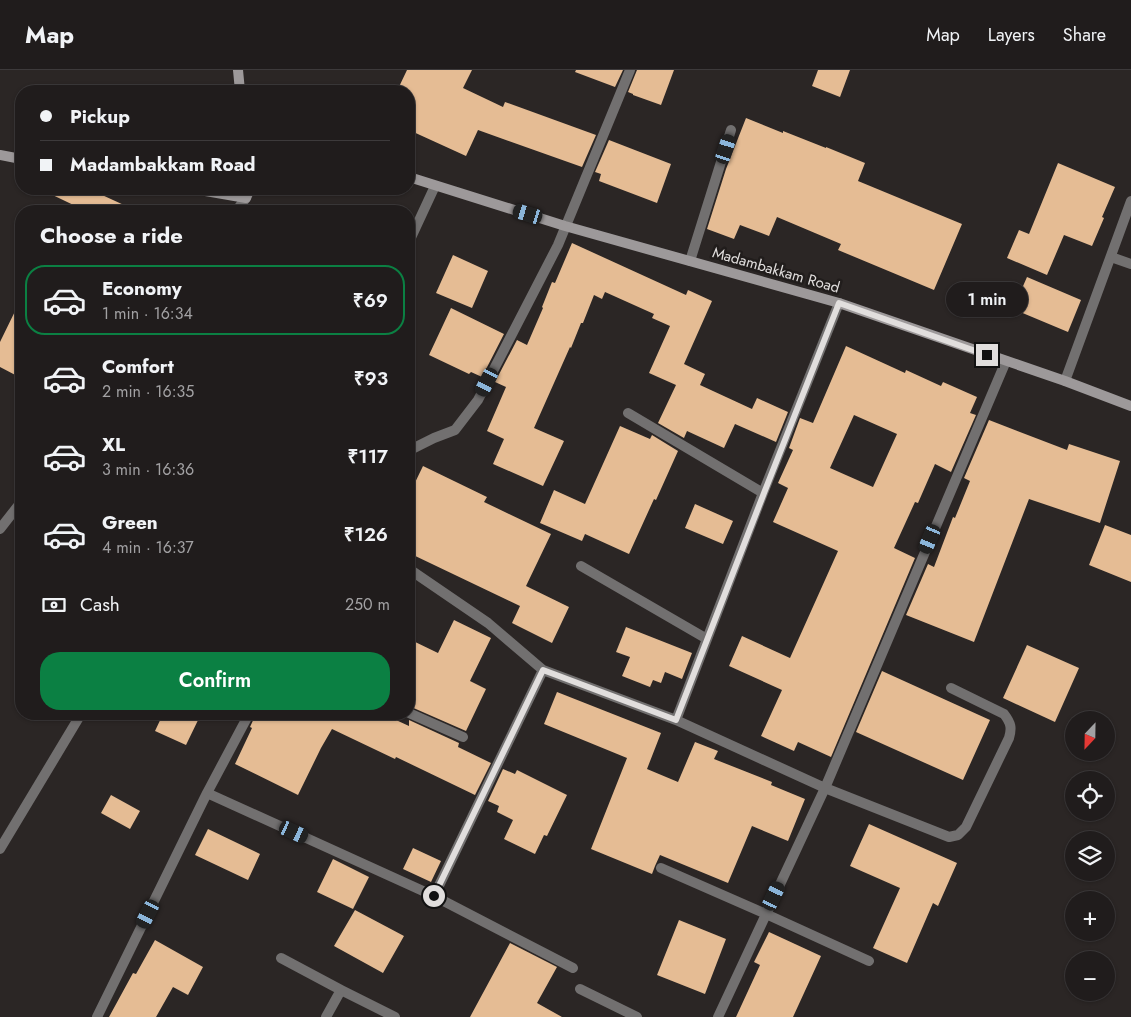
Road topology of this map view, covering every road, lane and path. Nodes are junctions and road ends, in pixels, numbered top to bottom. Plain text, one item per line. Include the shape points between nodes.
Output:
1 (238, 70) edge
2 (630, 70) edge
3 (239, 85) edge
4 (732, 130) dead end
5 (0, 155) edge
6 (15, 158) edge
7 (415, 179) edge
8 (435, 186) junction
9 (1131, 201) edge
10 (565, 226) junction
11 (415, 229) edge
12 (1111, 256) junction
13 (690, 261) junction
14 (1131, 264) edge
15 (839, 303) junction
16 (1006, 361) junction
17 (1065, 381) junction
18 (1131, 406) edge
19 (628, 413) dead end
20 (415, 448) edge
21 (764, 493) junction
22 (15, 510) edge
23 (0, 529) edge
24 (581, 566) dead end
25 (415, 574) edge
26 (707, 640) junction
27 (543, 670) junction
28 (951, 688) dead end
29 (415, 715) edge
30 (77, 720) edge
31 (245, 720) edge
32 (676, 720) junction
33 (463, 736) dead end
34 (825, 788) junction
35 (207, 793) junction
36 (0, 849) edge
37 (661, 868) dead end
38 (434, 896) junction
39 (766, 914) junction
40 (281, 958) dead end
41 (869, 961) dead end
42 (573, 968) dead end
43 (580, 989) dead end
44 (341, 990) junction
45 (96, 1017) edge
46 (326, 1017) edge
47 (395, 1017) edge
48 (637, 1017) edge
49 (718, 1017) edge

1 - 3 street
2 - 10 street
4 - 13 street
5 - 6 street
7 - 8 street, Madambakkam Road
8 - 10 street, Madambakkam Road
8 - 11 street
9 - 12 street
10 - 13 street, Madambakkam Road
10 - 20 street via 478,400 455,430
12 - 14 street
12 - 17 street
13 - 15 street, Madambakkam Road
15 - 16 street, Madambakkam Road
15 - 21 street
16 - 17 street, Madambakkam Road
16 - 34 street
17 - 18 street, Madambakkam Road
19 - 21 street
21 - 26 street
22 - 23 street
24 - 26 street
25 - 27 street via 488,623
26 - 32 street
27 - 32 street
27 - 38 street
28 - 34 street via 1004,714 1012,729 966,827 958,835 949,837
29 - 33 street
30 - 36 street
31 - 35 street
32 - 34 street
34 - 39 street
35 - 38 street
35 - 45 street
37 - 39 street
38 - 42 street
39 - 41 street
39 - 49 street
40 - 44 street
43 - 48 street
44 - 46 street
44 - 47 street

